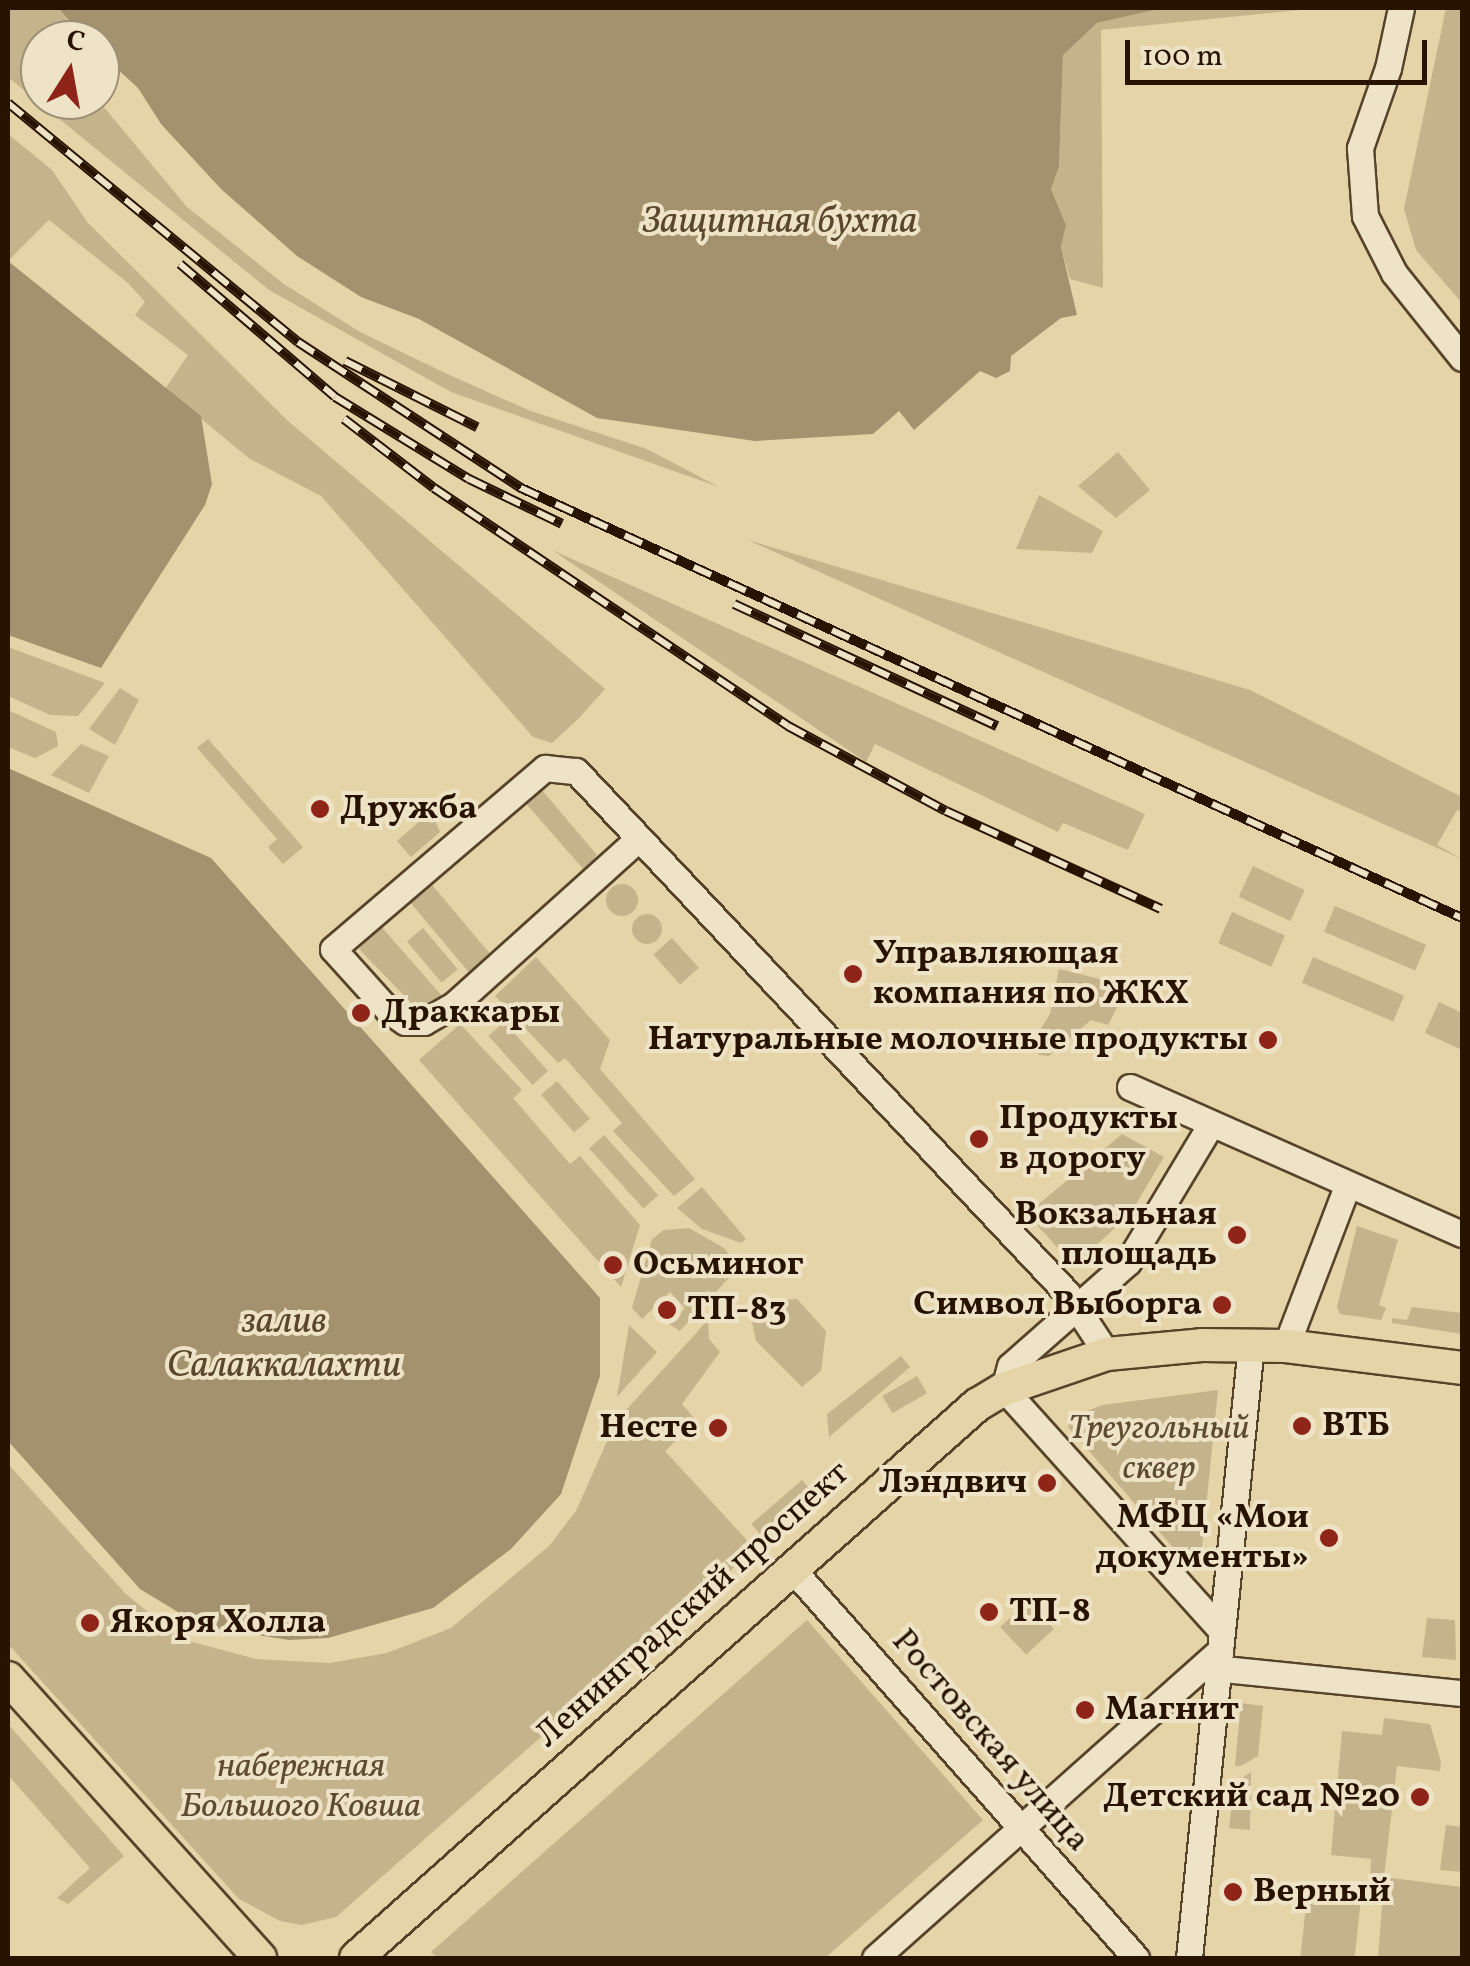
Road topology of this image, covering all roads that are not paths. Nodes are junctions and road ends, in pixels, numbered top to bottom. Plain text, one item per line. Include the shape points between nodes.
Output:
1 (1401, 8) edge
2 (1462, 358) edge
3 (638, 839) junction
4 (1130, 1087) dead end
5 (1211, 1124) junction
6 (1347, 1186) junction
7 (1462, 1234) edge
8 (1078, 1307) junction
9 (1251, 1344) junction
10 (1286, 1346) junction
11 (1107, 1354) junction
12 (1462, 1368) edge
13 (1004, 1389) junction
14 (792, 1570) junction
15 (1216, 1654) junction
16 (16, 1682) edge
17 (1462, 1693) edge
18 (1020, 1829) junction
19 (377, 1952) edge
20 (260, 1958) edge
21 (874, 1958) edge
22 (1136, 1958) edge
23 (1189, 1958) edge

1 - 2 street via 1360,148 1364,216 1394,273
3 - 3 street via 440,1016 405,1022 334,949 545,768 576,770
3 - 8 street
4 - 5 street
5 - 6 street
5 - 8 street via 1128,1262
6 - 7 street
6 - 10 street
8 - 11 street
8 - 13 street via 1010,1366
9 - 10 main road, Ленинградский проспект
9 - 11 main road, Ленинградский проспект
9 - 15 street
10 - 12 main road, Ленинградский проспект
11 - 13 main road, Ленинградский проспект
13 - 14 main road, Ленинградский проспект
13 - 15 street
14 - 18 street, Ростовская улица
14 - 19 main road, Ленинградский проспект
15 - 17 street
15 - 18 street
15 - 23 street
16 - 20 main road
18 - 21 street
18 - 22 street, Ростовская улица

